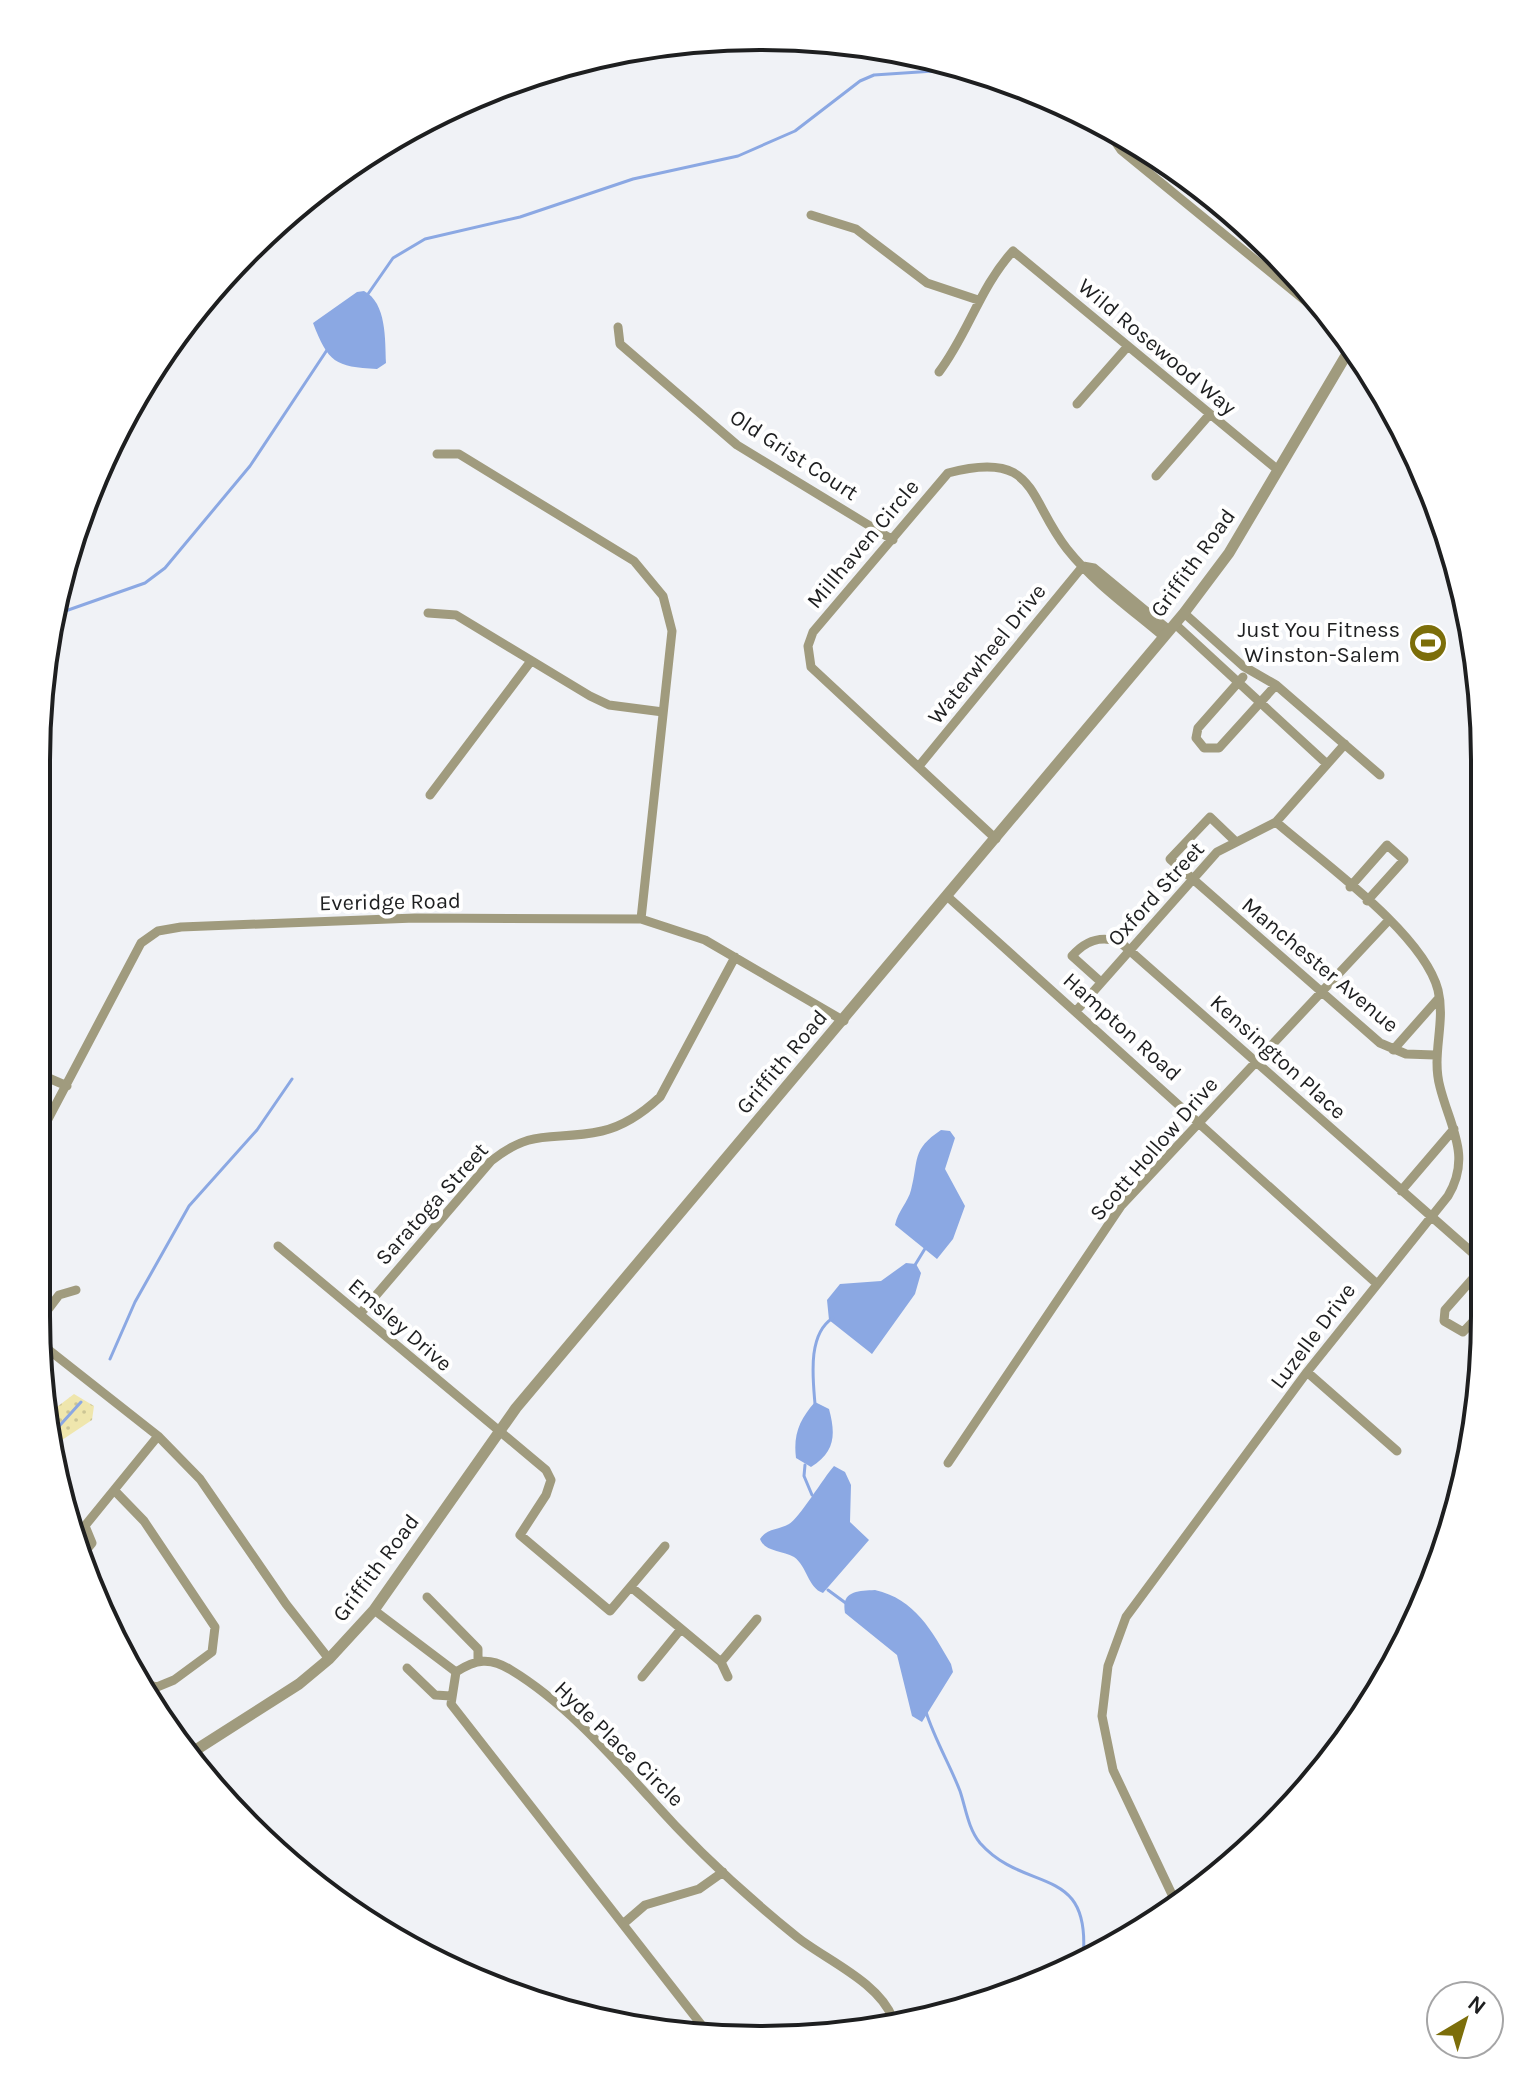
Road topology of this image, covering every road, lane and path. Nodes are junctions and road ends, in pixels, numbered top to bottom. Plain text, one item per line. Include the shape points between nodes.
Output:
1 (1119, 147) edge
2 (811, 215) dead end
3 (1296, 293) edge
4 (978, 300) junction
5 (618, 327) dead end
6 (1128, 346) junction
7 (1345, 357) edge
8 (939, 372) dead end
9 (1077, 404) dead end
10 (1210, 414) junction
11 (437, 454) dead end
12 (1278, 470) junction
13 (1156, 476) dead end
14 (893, 540) junction
15 (1083, 566) junction
16 (428, 613) dead end
17 (1184, 613) junction
18 (1169, 630) junction
19 (531, 661) junction
20 (1250, 670) junction
21 (1239, 681) junction
22 (1276, 685) junction
23 (1259, 703) junction
24 (663, 712) junction
25 (1345, 744) junction
26 (1327, 764) junction
27 (919, 766) junction
28 (1380, 775) dead end
29 (430, 795) dead end
30 (1276, 822) junction
31 (996, 839) junction
32 (1234, 840) junction
33 (1192, 879) junction
34 (1350, 887) junction
35 (948, 897) junction
36 (1367, 901) junction
37 (641, 919) junction
38 (1388, 921) junction
39 (1129, 950) junction
40 (735, 957) junction
41 (1101, 982) junction
42 (1321, 992) junction
43 (1439, 998) junction
44 (1077, 1010) junction
45 (844, 1021) junction
46 (1393, 1050) junction
47 (1435, 1055) junction
48 (1256, 1061) junction
49 (50, 1079) edge
50 (67, 1086) junction
51 (50, 1117) edge
52 (1199, 1122) junction
53 (1454, 1129) junction
54 (1401, 1191) junction
55 (1431, 1217) junction
56 (278, 1246) dead end
57 (1471, 1253) edge
58 (1471, 1279) edge
59 (1376, 1283) junction
60 (76, 1290) dead end
61 (50, 1307) edge
62 (360, 1314) junction
63 (1471, 1324) edge
64 (52, 1352) edge
65 (1307, 1372) junction
66 (497, 1433) junction
67 (158, 1436) junction
68 (1397, 1451) dead end
69 (948, 1463) dead end
70 (114, 1490) junction
71 (85, 1526) joint
72 (665, 1546) dead end
73 (89, 1547) edge
74 (631, 1587) junction
75 (427, 1597) dead end
76 (374, 1610) junction
77 (757, 1619) dead end
78 (681, 1629) junction
79 (329, 1659) junction
80 (478, 1660) junction
81 (721, 1662) junction
82 (407, 1668) dead end
83 (456, 1672) junction
84 (642, 1677) dead end
85 (728, 1677) dead end
86 (155, 1686) edge
87 (451, 1696) junction
88 (198, 1749) edge
89 (723, 1872) junction
90 (1172, 1894) edge
91 (623, 1924) junction
92 (890, 2014) edge
93 (700, 2023) edge

1 - 3 street
2 - 4 street via 856,229 927,283
4 - 6 street, Wild Rosewood Way via 1013,251
4 - 8 street via 960,345
5 - 14 street, Old Grist Court via 620,344 737,445
6 - 9 street
6 - 10 street, Wild Rosewood Way
7 - 12 street, Griffith Road
10 - 12 street, Wild Rosewood Way
10 - 13 street
11 - 24 street via 459,454 647,572 671,620
12 - 17 street, Griffith Road via 1229,553
14 - 15 street, Millhaven Circle via 948,473 987,467 1008,471 1036,492 1066,548
14 - 27 street, Millhaven Circle via 813,632 807,657 811,667
15 - 18 street, Millhaven Circle
15 - 27 street, Waterwheel Drive
16 - 19 street via 456,615
17 - 18 street, Griffith Road
17 - 20 street
18 - 21 street, Millhaven Circle
18 - 31 street, Griffith Road
19 - 24 street via 609,705
19 - 29 street
20 - 21 street
20 - 22 street
21 - 23 street, Millhaven Circle
21 - 23 street via 1198,728 1198,743 1208,750 1219,748
22 - 23 street
22 - 25 street
23 - 26 street, Millhaven Circle
24 - 37 street
25 - 26 street
25 - 28 street
26 - 30 street
27 - 31 street, Millhaven Circle
30 - 32 street, Oxford Street
30 - 34 street, Luzelle Drive
31 - 35 street, Griffith Road
32 - 33 street, Oxford Street
32 - 33 street via 1210,817 1170,859
33 - 39 street, Oxford Street
33 - 42 street, Manchester Avenue
34 - 36 street, Luzelle Drive
34 - 36 street via 1387,845 1404,860
35 - 44 street, Hampton Road
35 - 45 street, Griffith Road
36 - 38 street, Luzelle Drive
37 - 40 street, Everidge Road via 670,926
37 - 50 street, Everidge Road via 415,918 158,931 141,943
38 - 42 street, Scott Hollow Drive
38 - 43 street, Luzelle Drive via 1420,952
39 - 41 street, Oxford Street
39 - 41 street, Kensington Place via 1112,939 1095,940 1085,942 1072,956
39 - 48 street, Kensington Place
40 - 45 street, Everidge Road
40 - 62 street, Saratoga Street via 660,1097 638,1115 603,1131 532,1137 511,1146 491,1161
41 - 44 street, Oxford Street
42 - 46 street, Manchester Avenue
42 - 48 street, Scott Hollow Drive
43 - 46 street
43 - 47 street, Luzelle Drive
44 - 52 street, Hampton Road
45 - 66 street, Griffith Road
46 - 47 street, Manchester Avenue
47 - 53 street, Luzelle Drive
48 - 52 street, Scott Hollow Drive
48 - 54 street, Kensington Place
49 - 50 street
50 - 51 street, Everidge Road
52 - 59 street, Hampton Road
52 - 69 street, Scott Hollow Drive via 1121,1206
53 - 54 street
53 - 55 street, Luzelle Drive via 1459,1175
54 - 55 street, Kensington Place
55 - 57 street, Kensington Place
55 - 59 street, Luzelle Drive
56 - 62 street, Emsley Drive
58 - 63 street, Kensington Place via 1445,1310 1444,1321 1463,1332
59 - 65 street, Luzelle Drive
60 - 61 street via 59,1295
62 - 66 street, Emsley Drive
64 - 67 street
65 - 68 street
65 - 90 street, Luzelle Drive via 1126,1617 1108,1666 1102,1716 1113,1770
66 - 74 street, Emsley Drive via 546,1470 551,1480 520,1535 610,1611
66 - 76 street, Griffith Road
67 - 70 street
67 - 79 street via 200,1479
70 - 71 street
70 - 86 street via 144,1521 215,1627 212,1652 174,1680
71 - 73 street
72 - 74 street
74 - 78 street
75 - 80 street via 478,1649
76 - 79 street, Griffith Road
76 - 83 street
77 - 81 street
78 - 81 street
78 - 84 street
79 - 88 street, Griffith Road
80 - 83 street
80 - 89 street, Hyde Place Circle via 512,1670 543,1693
81 - 85 street
82 - 87 street via 435,1695
83 - 87 street
87 - 91 street via 466,1726
89 - 91 street via 699,1889 645,1905
89 - 92 street, Hyde Place Circle via 797,1937 881,1999
91 - 93 street

